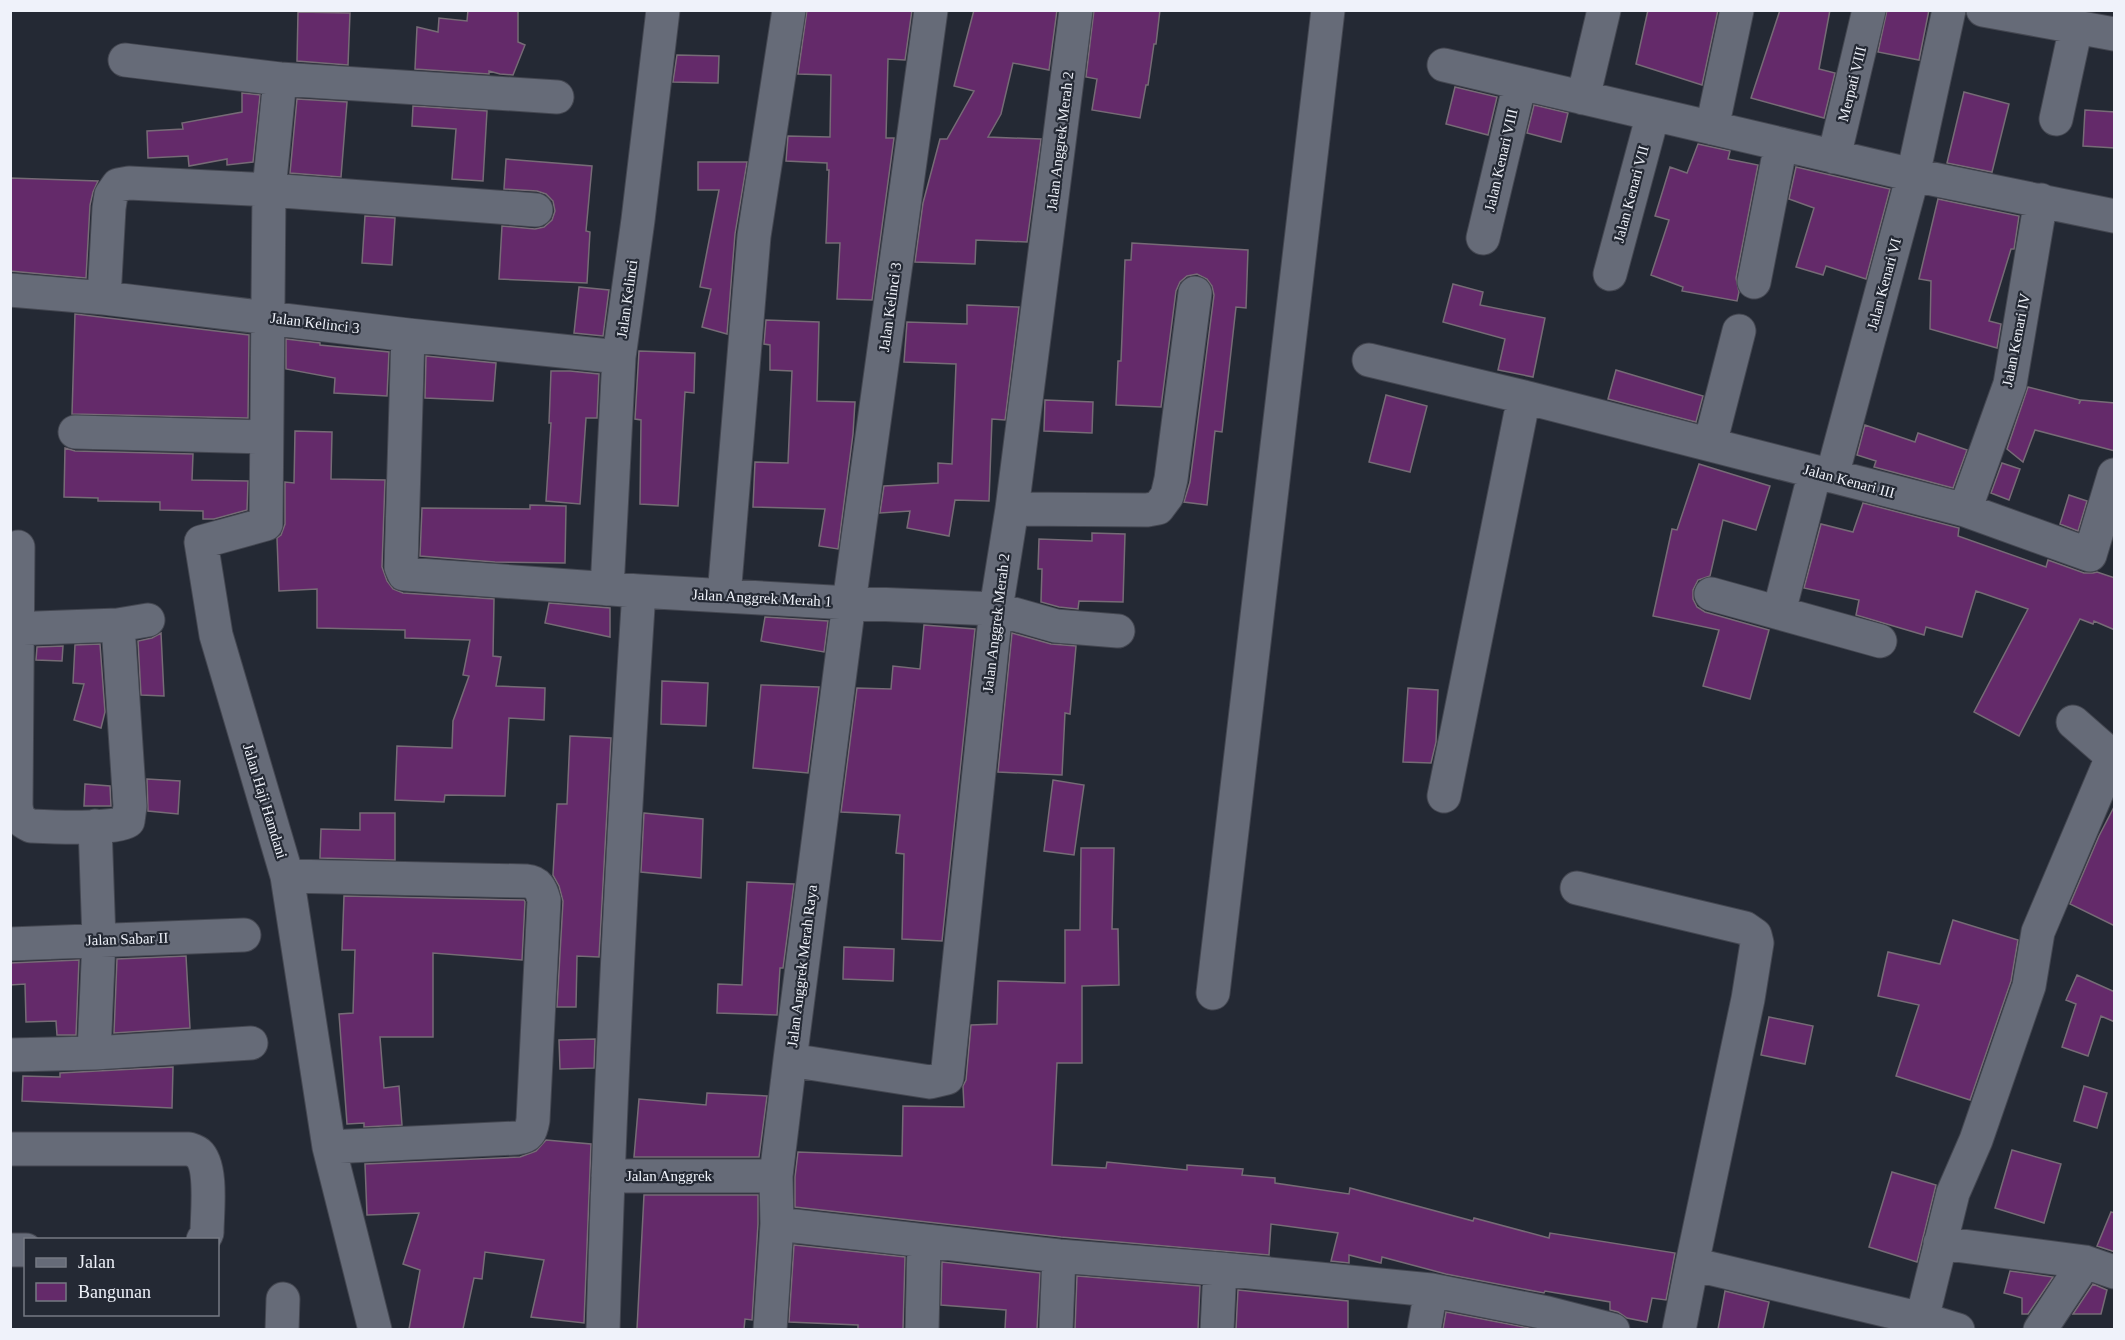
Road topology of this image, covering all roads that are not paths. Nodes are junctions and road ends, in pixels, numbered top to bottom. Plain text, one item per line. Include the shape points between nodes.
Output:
1 (663, 10) edge
2 (789, 10) edge
3 (931, 10) edge
4 (1076, 10) edge
5 (1328, 10) edge
6 (1604, 10) edge
7 (1737, 10) edge
8 (1869, 10) edge
9 (1949, 10) edge
10 (1983, 10) edge
11 (2076, 27) junction
12 (2115, 34) edge
13 (125, 60) dead end
14 (1444, 65) dead end
15 (280, 79) junction
16 (1520, 83) junction
17 (557, 97) dead end
18 (1583, 98) junction
19 (1653, 114) junction
20 (2056, 119) dead end
21 (1712, 128) junction
22 (1780, 144) junction
23 (1834, 157) junction
24 (1912, 175) junction
25 (269, 190) junction
26 (2042, 200) junction
27 (536, 210) dead end
28 (2115, 216) edge
29 (1483, 238) dead end
30 (1610, 274) dead end
31 (1754, 282) dead end
32 (10, 290) edge
33 (1195, 293) dead end
34 (104, 298) junction
35 (267, 318) junction
36 (1739, 331) dead end
37 (408, 335) junction
38 (619, 357) junction
39 (1369, 360) dead end
40 (1524, 397) junction
41 (75, 432) dead end
42 (265, 437) junction
43 (1710, 444) junction
44 (1824, 474) junction
45 (2115, 475) edge
46 (1012, 509) junction
47 (1965, 510) junction
48 (18, 547) dead end
49 (2102, 559) edge
50 (623, 590) junction
51 (1711, 594) dead end
52 (724, 596) junction
53 (849, 603) junction
54 (996, 609) junction
55 (1779, 612) junction
56 (14, 629) edge
57 (1118, 631) dead end
58 (1880, 641) dead end
59 (2073, 722) dead end
60 (2113, 758) edge
61 (1444, 796) dead end
62 (95, 826) junction
63 (287, 876) junction
64 (1577, 888) dead end
65 (244, 934) dead end
66 (99, 940) junction
67 (10, 944) edge
68 (1213, 993) dead end
69 (251, 1043) dead end
70 (94, 1053) junction
71 (10, 1055) edge
72 (790, 1060) junction
73 (329, 1147) junction
74 (10, 1149) edge
75 (608, 1176) junction
76 (776, 1176) junction
77 (777, 1224) junction
78 (204, 1238) edge
79 (924, 1242) junction
80 (1940, 1243) junction
81 (1059, 1256) junction
82 (1692, 1264) junction
83 (2100, 1267) edge
84 (1220, 1269) junction
85 (1431, 1290) junction
86 (1922, 1319) junction
87 (1546, 1321) edge
88 (375, 1329) edge
89 (603, 1329) edge
90 (770, 1329) edge
91 (921, 1329) edge
92 (1056, 1329) edge
93 (1217, 1329) edge
94 (1424, 1329) edge
95 (1613, 1329) edge
96 (1679, 1329) edge
97 (1958, 1329) edge
98 (2040, 1329) edge

1 - 38 street, Jalan Kelinci
2 - 52 street via 754,236
3 - 53 street, Jalan Kelinci 3
4 - 46 street, Jalan Anggrek Merah 2
5 - 68 street
6 - 18 street
7 - 21 street
8 - 23 street, Merpati VIII
9 - 24 street, Jalan Kenari VI
10 - 11 street
11 - 12 street
11 - 20 street
13 - 15 street
14 - 16 street
15 - 17 street
15 - 25 street, Jalan Haji Hamdani
16 - 18 street
16 - 29 street, Jalan Kenari VIII
18 - 19 street
19 - 21 street
19 - 30 street, Jalan Kenari VII
21 - 22 street
22 - 23 street
22 - 31 street
23 - 24 street
24 - 26 street
24 - 44 street, Jalan Kenari VI via 1856,394
25 - 27 street
25 - 34 street via 118,185 109,208
25 - 35 street, Jalan Haji Hamdani
26 - 28 street
26 - 47 street, Jalan Kenari IV via 2010,384
32 - 34 street, Jalan Kelinci 3
33 - 46 street via 1171,479 1167,496 1158,508
34 - 35 street, Jalan Kelinci 3
35 - 37 street, Jalan Kelinci 3
35 - 42 street, Jalan Haji Hamdani
36 - 43 street
37 - 38 street, Jalan Kelinci 3
37 - 50 street, Jalan Anggrek Merah 1 via 401,567 404,574
38 - 50 street, Jalan Kelinci
39 - 40 street, Jalan Kenari III
40 - 43 street, Jalan Kenari III
40 - 61 street
41 - 42 street
42 - 63 street, Jalan Haji Hamdani via 266,524 201,542 216,635
43 - 44 street, Jalan Kenari III
44 - 47 street, Jalan Kenari III
44 - 55 street, Jalan Kenari VI
45 - 49 street, Jalan Kenari III
46 - 54 street, Jalan Anggrek Merah 2
47 - 49 street, Jalan Kenari III
48 - 56 street
50 - 52 street, Jalan Anggrek Merah 1
50 - 75 street, Jalan Kelinci via 629,746
51 - 55 street
52 - 53 street, Jalan Anggrek Merah 1
53 - 54 street, Jalan Anggrek Merah 1
53 - 72 street, Jalan Anggrek Merah Raya
54 - 57 street, Jalan Anggrek Merah 1 via 1056,626
54 - 72 street, Jalan Anggrek Merah 2 via 947,1078 930,1082
55 - 58 street
56 - 62 street via 17,815 31,826
56 - 62 street via 133,623 129,820
59 - 60 street
60 - 80 street via 2038,932 2029,986 1976,1140 1953,1193
62 - 66 street
63 - 73 street, Jalan Haji Hamdani
63 - 73 street via 526,881 540,888 544,900 533,1120 529,1134 517,1138
64 - 82 street via 1728,923 1755,935 1757,951 1748,999
65 - 66 street, Jalan Sabar II
66 - 67 street, Jalan Sabar II
66 - 70 street
69 - 70 street
70 - 71 street
72 - 76 street, Jalan Anggrek Merah Raya
73 - 88 street, Jalan Haji Hamdani
74 - 78 street via 198,1152 207,1176 207,1233
75 - 76 street, Jalan Anggrek
75 - 89 street, Jalan Anggrek
76 - 77 street, Jalan Anggrek Merah Raya
77 - 79 street
77 - 90 street, Jalan Anggrek Merah Raya
79 - 81 street
79 - 91 street
80 - 83 street
80 - 86 street
81 - 84 street
81 - 92 street
82 - 86 street
82 - 96 street
83 - 98 street
84 - 85 street
84 - 93 street
85 - 87 street
85 - 94 street
86 - 97 street
87 - 95 street

